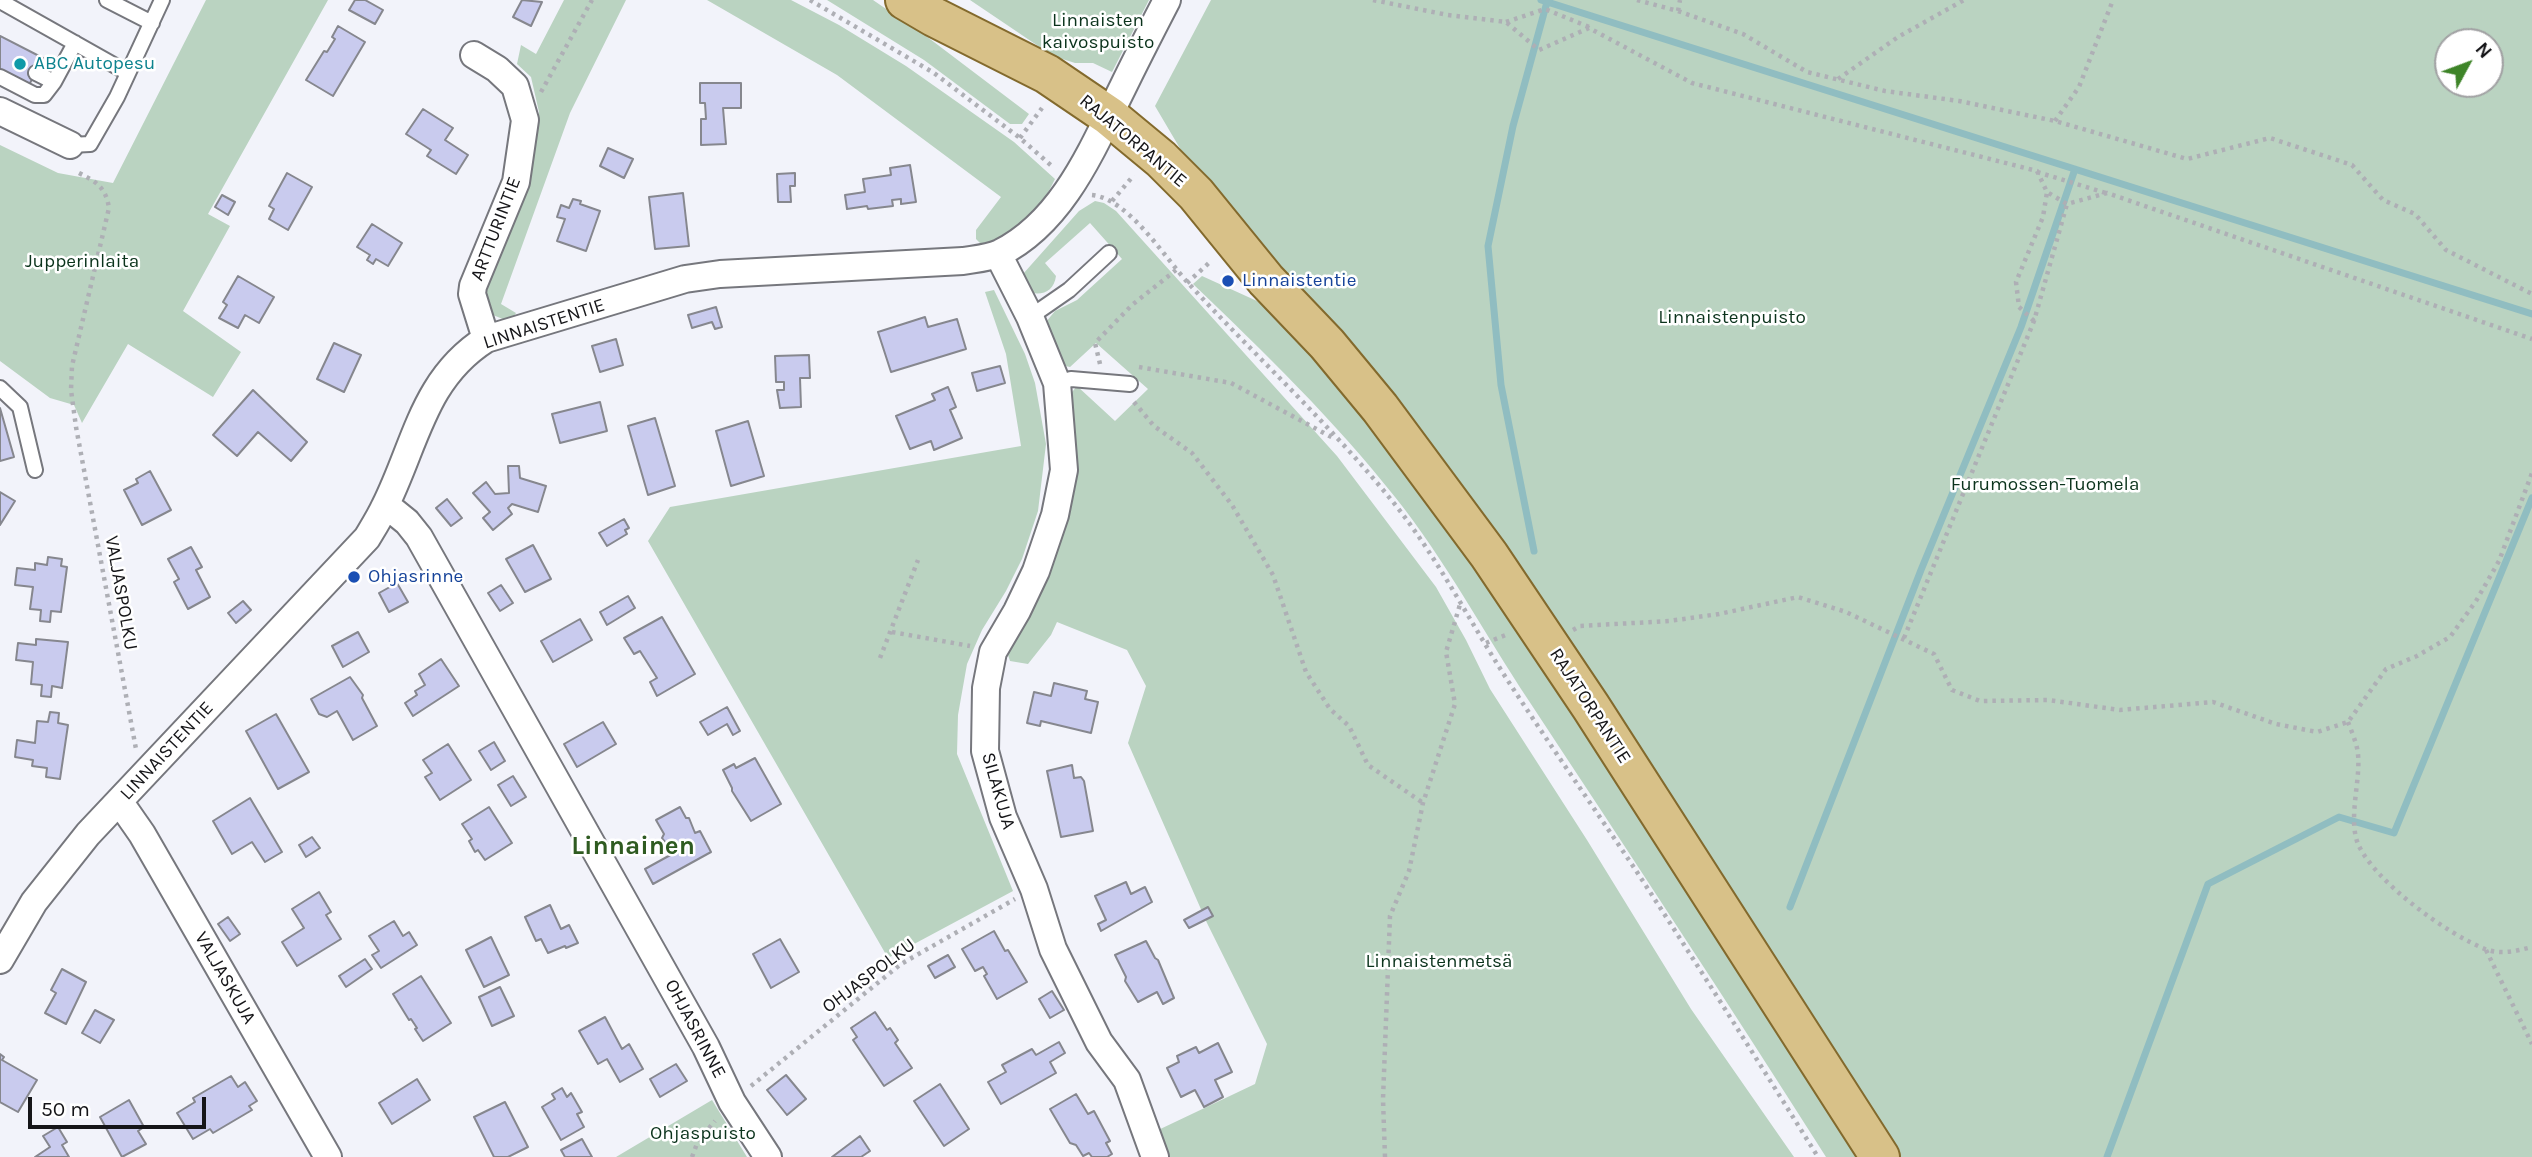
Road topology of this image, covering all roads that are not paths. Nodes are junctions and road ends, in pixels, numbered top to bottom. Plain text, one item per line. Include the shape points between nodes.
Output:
1 (107, 0) edge
2 (162, 0) edge
3 (1167, 0) edge
4 (0, 1) edge
5 (920, 9) edge
6 (152, 23) junction
7 (75, 43) junction
8 (474, 55) dead end
9 (36, 73) dead end
10 (128, 73) junction
11 (0, 77) edge
12 (54, 82) junction
13 (0, 111) edge
14 (1103, 129) junction
15 (70, 145) joint
16 (1109, 253) dead end
17 (998, 254) junction
18 (1266, 280) junction
19 (1030, 317) junction
20 (486, 340) junction
21 (1057, 383) junction
22 (1130, 384) road end
23 (0, 388) edge
24 (35, 471) dead end
25 (386, 505) junction
26 (120, 801) junction
27 (0, 960) edge
28 (328, 1157) edge
29 (768, 1157) edge
30 (1155, 1157) edge
31 (1880, 1157) edge

1 - 6 lane
2 - 6 lane
3 - 14 street, LINNAISTENTIE
4 - 7 lane
5 - 14 main road, RAJATORPANTIE
6 - 10 lane
7 - 10 lane
7 - 12 lane
8 - 20 street, ARTTURINTIE via 515,86 526,120 516,182 473,286
9 - 12 lane
10 - 15 lane via 90,144
11 - 12 lane via 34,95 44,95
13 - 15 street
14 - 17 street, LINNAISTENTIE via 1073,183 1048,214 1022,240
14 - 18 main road, RAJATORPANTIE via 1136,173
14 - 18 main road, RAJATORPANTIE via 1161,159
16 - 19 lane via 1069,290
17 - 19 street, SILAKUJA
17 - 20 street, LINNAISTENTIE via 963,261 685,279
18 - 31 main road, RAJATORPANTIE via 1327,345 1437,482 1547,641
19 - 21 street, SILAKUJA
20 - 25 street, LINNAISTENTIE via 466,352 436,389
21 - 22 lane via 1071,379
21 - 30 street, SILAKUJA via 1064,470 1036,571 993,652 986,688 985,751 1003,817 1054,949 1100,1042 1127,1080
23 - 24 lane via 20,407
25 - 26 street, LINNAISTENTIE via 347,561
25 - 29 street, OHJASRINNE via 419,537 706,1047 732,1102
26 - 27 street, LINNAISTENTIE via 34,902
26 - 28 street, VALJASKUJA

